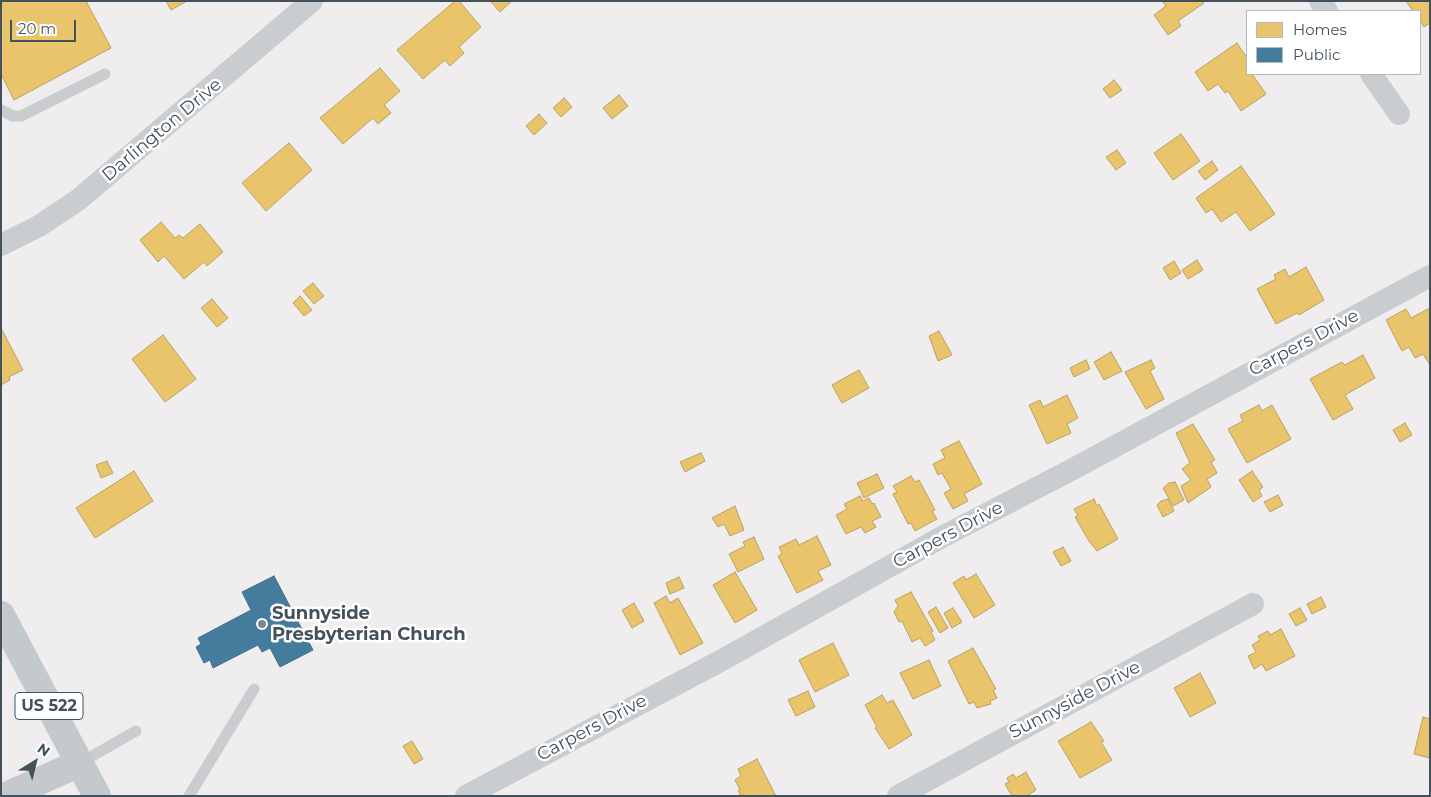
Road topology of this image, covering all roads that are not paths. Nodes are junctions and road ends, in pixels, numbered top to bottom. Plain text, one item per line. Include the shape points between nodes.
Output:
1 (312, 1) edge
2 (105, 74) dead end
3 (1372, 75) edge
4 (1, 110) edge
5 (1399, 114) dead end
6 (1, 245) edge
7 (1430, 276) edge
8 (1253, 604) dead end
9 (1, 615) edge
10 (254, 689) dead end
11 (136, 730) dead end
12 (80, 763) junction
13 (1, 792) edge
14 (5, 796) edge
15 (97, 796) edge
16 (189, 796) edge
17 (466, 796) edge
18 (898, 796) edge

1 - 6 street, Darlington Drive via 78,200 39,226
2 - 4 lane via 21,116
3 - 5 street
7 - 17 street, Carpers Drive
8 - 18 street, Sunnyside Drive
9 - 12 main road, US 522
10 - 16 lane
11 - 12 lane
12 - 14 main road
12 - 15 main road, US 522
13 - 14 main road

